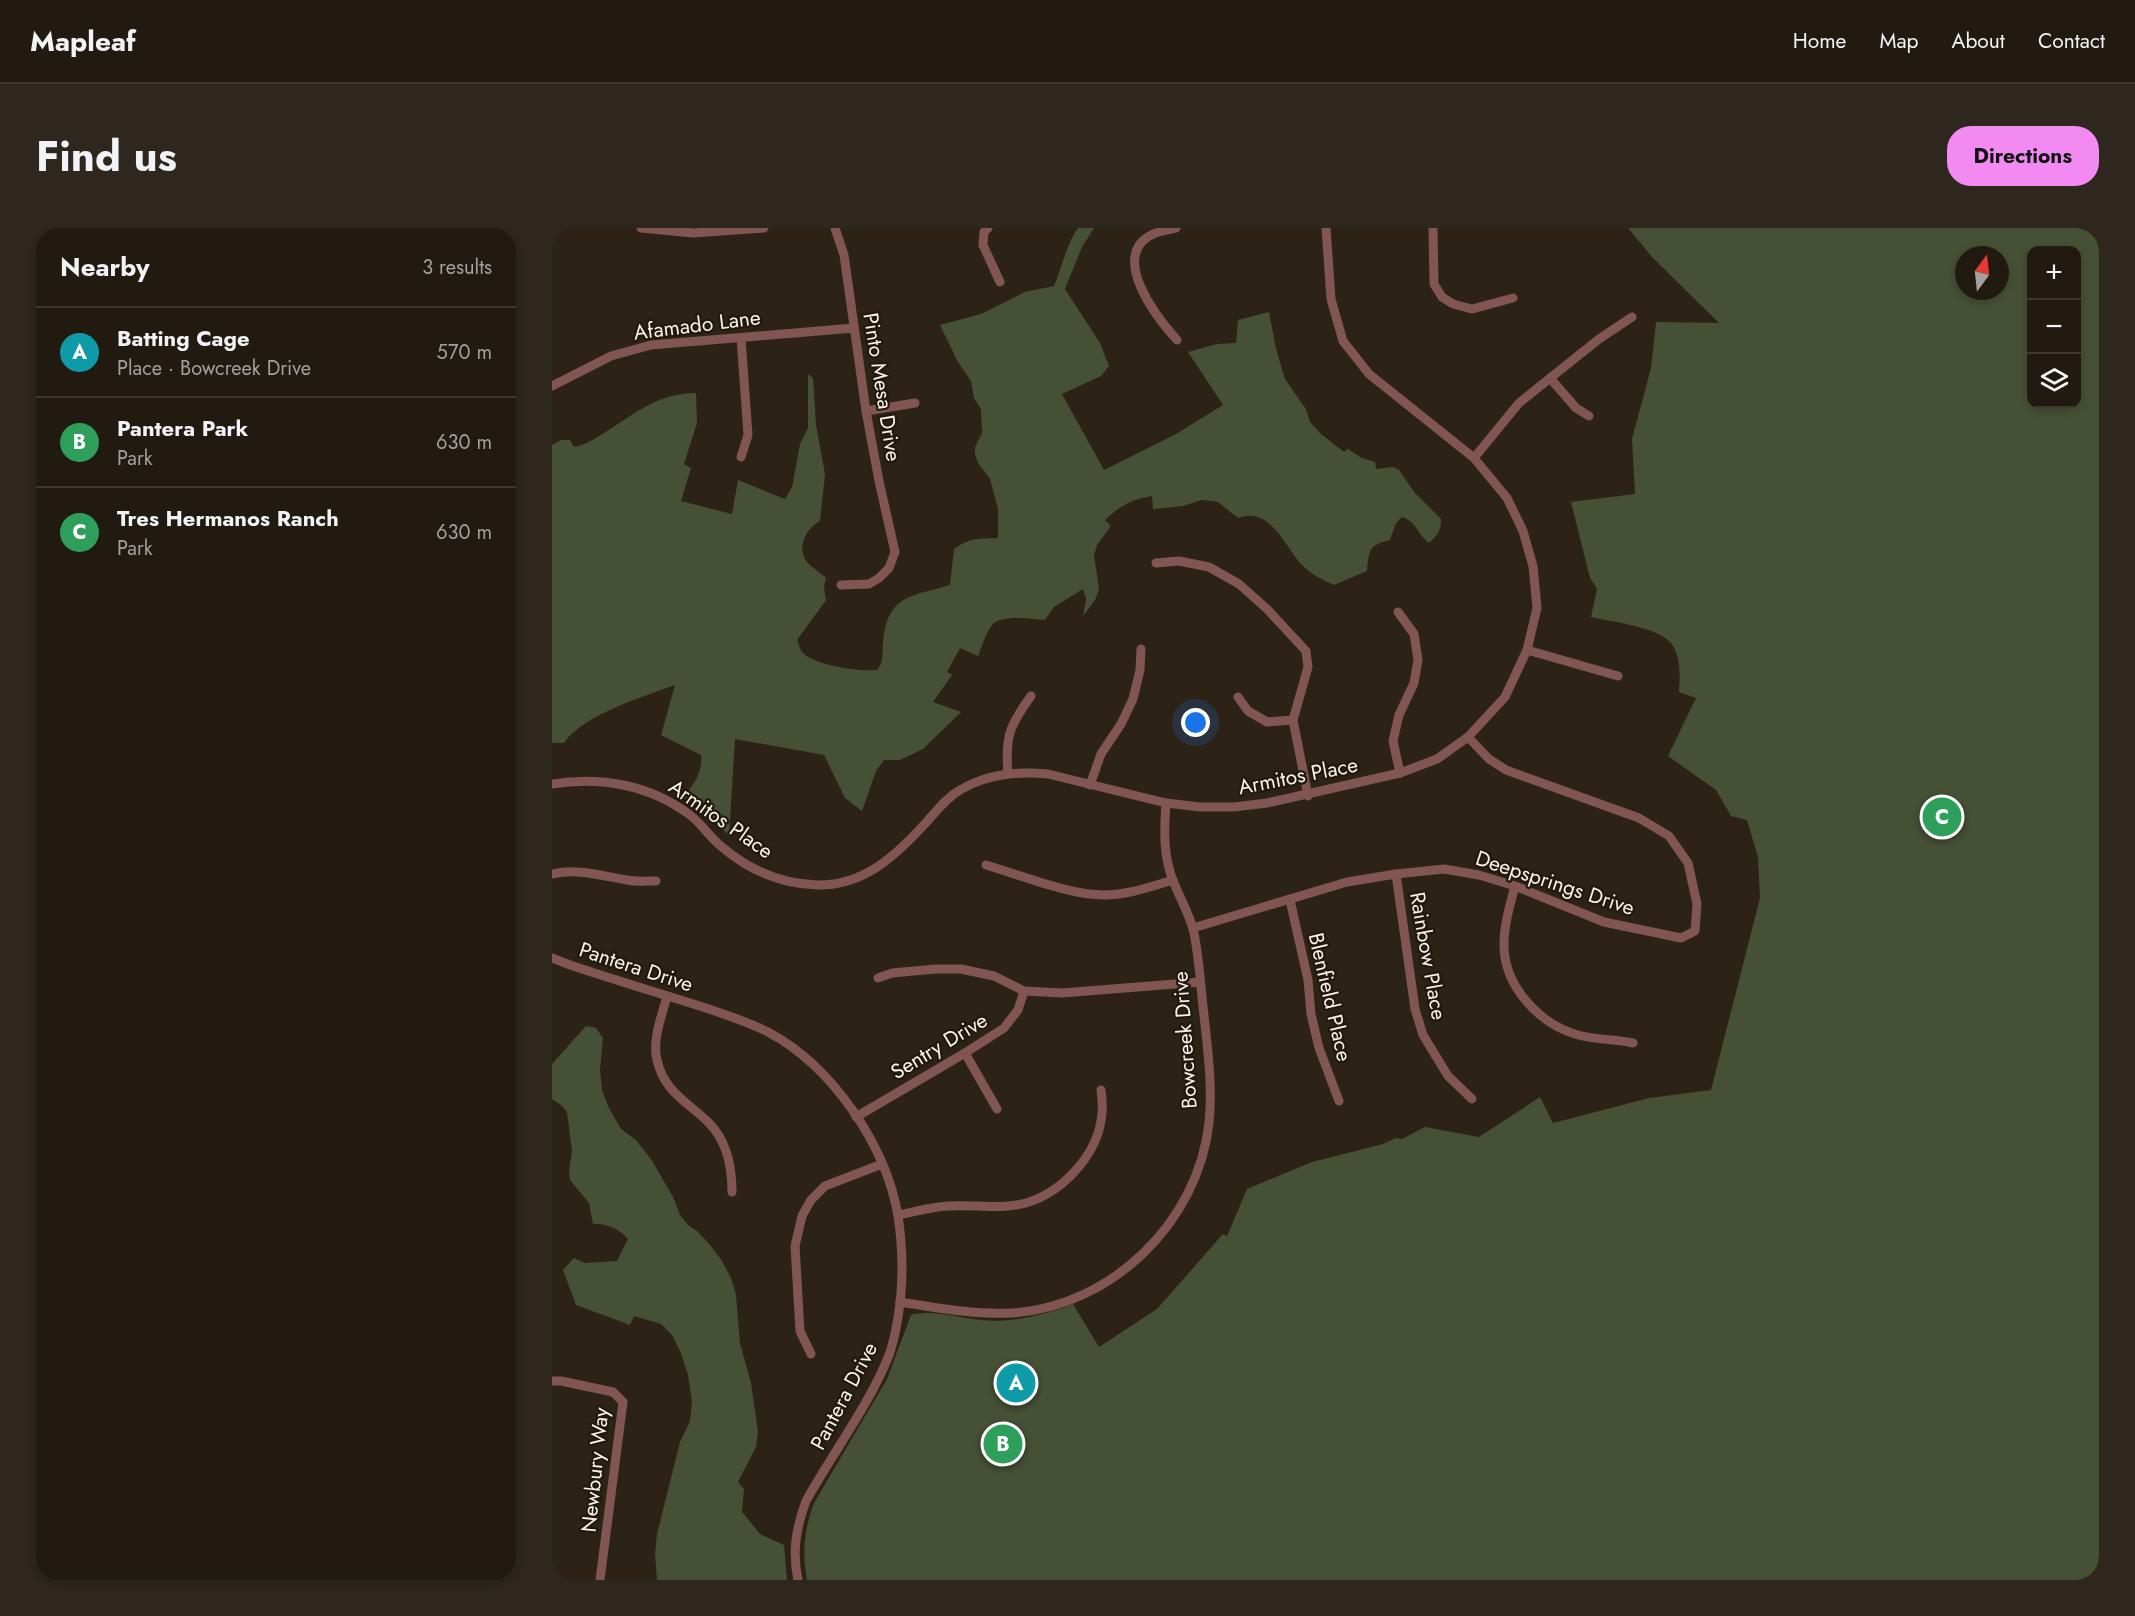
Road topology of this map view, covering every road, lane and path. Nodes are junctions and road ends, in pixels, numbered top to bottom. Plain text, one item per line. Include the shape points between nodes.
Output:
1 (641, 228) edge
2 (764, 228) edge
3 (834, 228) edge
4 (988, 228) edge
5 (1176, 228) edge
6 (1326, 228) edge
7 (1433, 228) edge
8 (1000, 282) dead end
9 (1513, 298) dead end
10 (1632, 317) dead end
11 (854, 328) junction
12 (741, 338) junction
13 (1177, 340) dead end
14 (1550, 378) junction
15 (552, 386) edge
16 (915, 403) dead end
17 (866, 411) junction
18 (1589, 416) dead end
19 (741, 457) dead end
20 (1474, 458) junction
21 (1156, 563) dead end
22 (841, 585) dead end
23 (1398, 612) dead end
24 (1141, 649) dead end
25 (1527, 650) junction
26 (1618, 676) dead end
27 (1031, 696) dead end
28 (1238, 698) dead end
29 (1293, 720) junction
30 (1468, 737) junction
31 (1400, 773) junction
32 (1008, 774) junction
33 (552, 784) edge
34 (1090, 785) junction
35 (1308, 796) junction
36 (1166, 803) junction
37 (986, 865) dead end
38 (552, 874) edge
39 (1396, 874) junction
40 (1173, 880) junction
41 (656, 881) dead end
42 (1515, 886) junction
43 (1290, 900) junction
44 (1193, 928) junction
45 (552, 958) edge
46 (878, 978) dead end
47 (1200, 982) junction
48 (1024, 991) junction
49 (667, 996) junction
50 (1633, 1043) dead end
51 (965, 1053) junction
52 (1101, 1090) dead end
53 (1472, 1099) dead end
54 (1339, 1101) dead end
55 (997, 1109) dead end
56 (856, 1117) junction
57 (882, 1164) junction
58 (732, 1192) dead end
59 (898, 1215) junction
60 (900, 1302) junction
61 (812, 1354) dead end
62 (552, 1381) edge
63 (600, 1580) edge
64 (798, 1580) edge

1 - 2 street via 693,233
3 - 11 street, Pinto Mesa Drive via 844,255
4 - 8 street via 983,245
5 - 13 street via 1152,234 1139,247 1134,264 1139,284 1162,324
6 - 20 street, Armitos Place via 1331,299 1343,341 1369,374
7 - 9 street via 1434,284 1442,297 1472,309
10 - 14 street
11 - 12 street, Afamado Lane
11 - 17 street, Pinto Mesa Drive
12 - 15 street, Afamado Lane via 651,345 611,356
12 - 19 street via 748,435
14 - 18 street via 1576,408
14 - 20 street via 1519,403
16 - 17 street
17 - 22 street, Pinto Mesa Drive via 895,552 889,568 879,578 869,584
20 - 25 street, Armitos Place via 1507,498 1523,531 1533,566 1537,608
21 - 29 street via 1179,561 1209,567 1239,584 1306,651 1308,667
23 - 31 street via 1414,634 1418,660 1393,741
24 - 34 street via 1133,699 1101,754
25 - 26 street
25 - 30 street, Armitos Place via 1505,697
27 - 32 street via 1011,728 1006,747
28 - 29 street via 1248,711 1267,722
29 - 35 street
30 - 31 street, Armitos Place via 1437,759
30 - 42 street, Deepsprings Drive via 1506,770 1639,818 1669,836 1688,863 1697,904 1695,931 1681,938 1604,922
31 - 35 street, Armitos Place
32 - 33 street, Armitos Place via 959,790 939,806 890,860 873,870 818,885 787,881 754,870 721,847 690,815 650,792 609,781
32 - 34 street, Armitos Place via 1048,774
34 - 36 street, Armitos Place
35 - 36 street, Armitos Place via 1234,807
36 - 40 street, Bowcreek Drive via 1164,842
37 - 40 street via 1069,890 1103,895
38 - 41 street via 568,870
39 - 42 street, Deepsprings Drive via 1444,869 1479,874
39 - 43 street, Deepsprings Drive via 1347,882
39 - 53 street, Rainbow Place via 1415,1009 1423,1035 1448,1076
40 - 44 street, Bowcreek Drive
42 - 50 street via 1504,947 1507,965 1526,1001 1557,1026 1578,1035
43 - 44 street, Deepsprings Drive
43 - 54 street, Blenfield Place via 1308,980 1311,1014
44 - 47 street, Bowcreek Drive
45 - 49 street, Pantera Drive
46 - 48 street via 892,973 961,969 994,976
47 - 48 street via 1062,993
47 - 60 street, Bowcreek Drive via 1209,1062 1209,1125 1194,1181 1162,1234 1140,1257 1097,1288 1071,1300 1014,1313 982,1313
48 - 51 street, Sentry Drive via 1018,1010 1004,1028
49 - 56 street, Pantera Drive via 770,1033 824,1075
49 - 58 street via 657,1032 657,1059 674,1095 710,1124 723,1143 732,1171
51 - 55 street
51 - 56 street, Sentry Drive
52 - 59 street via 1102,1114 1086,1158 1050,1192 1026,1203 946,1206
56 - 57 street, Pantera Drive
57 - 59 street, Pantera Drive
57 - 61 street via 825,1186 802,1216 795,1246 800,1331
59 - 60 street, Pantera Drive via 903,1262
60 - 64 street, Pantera Drive via 896,1334 882,1370 803,1511 795,1546
62 - 63 street, Newbury Way via 613,1392 623,1402

